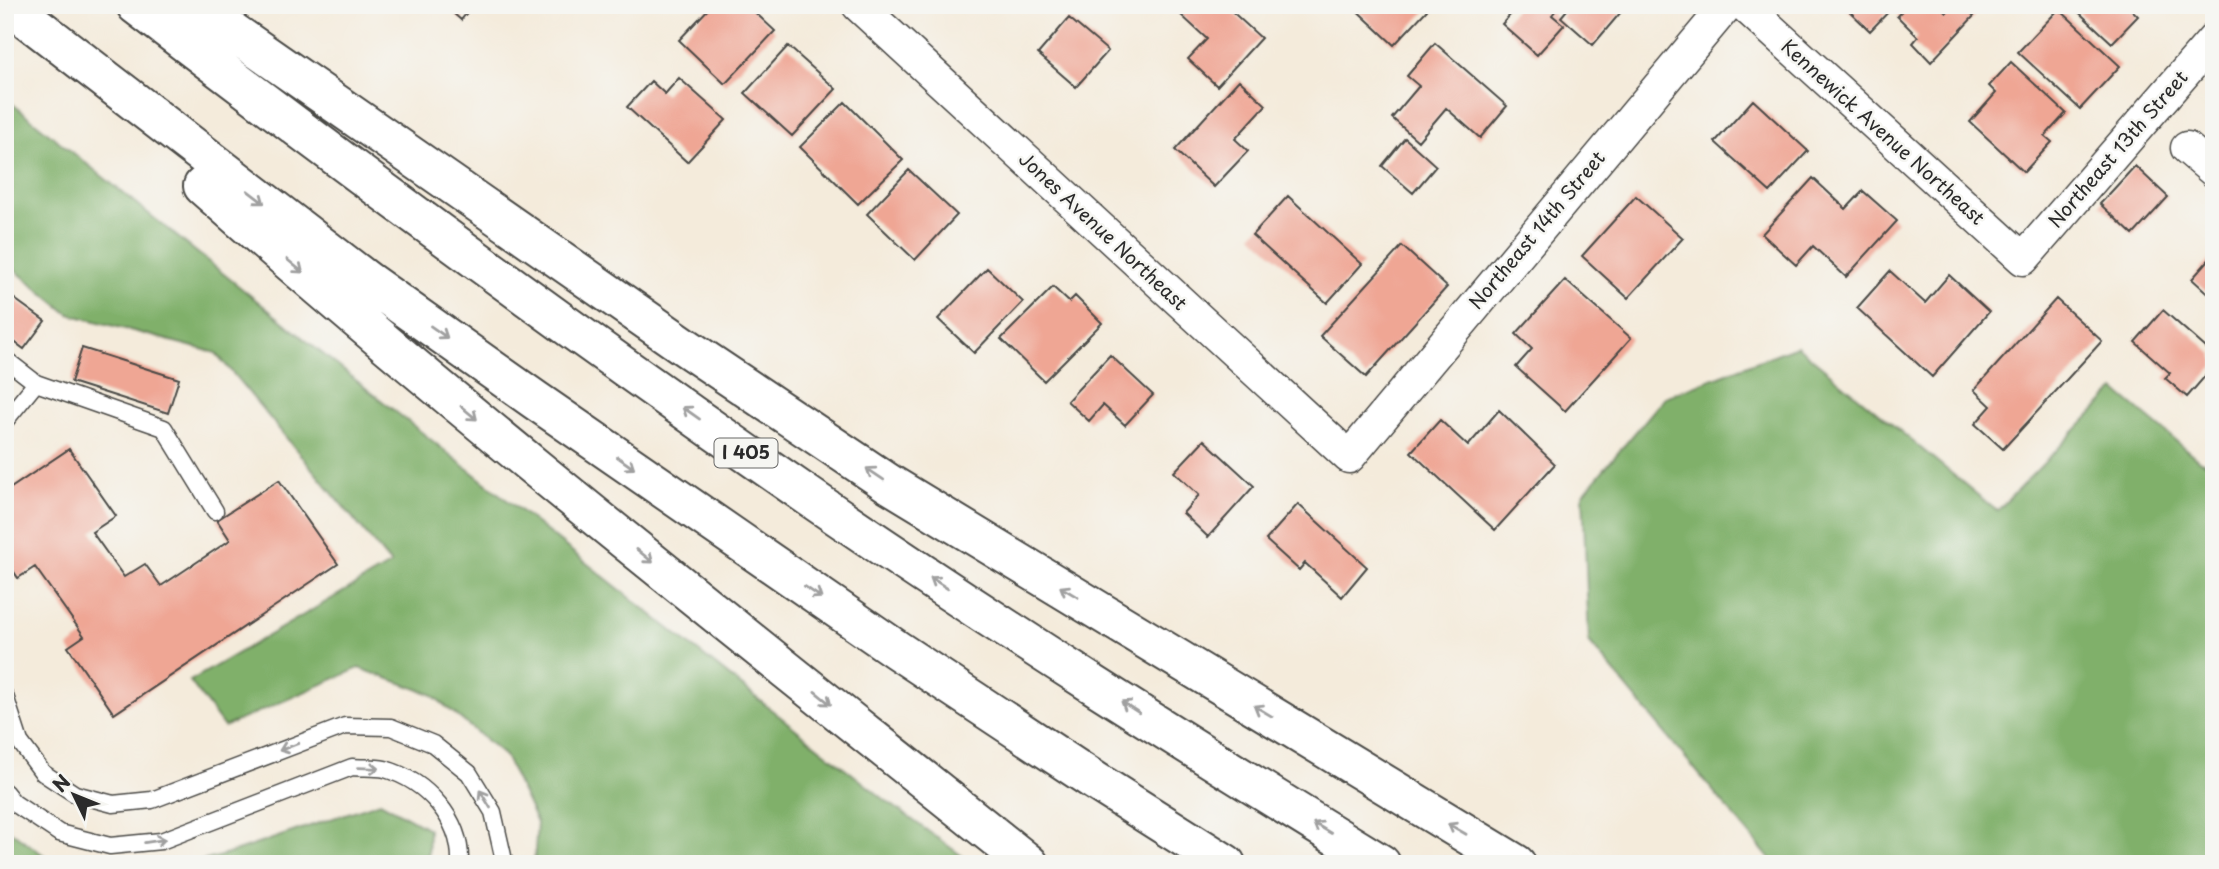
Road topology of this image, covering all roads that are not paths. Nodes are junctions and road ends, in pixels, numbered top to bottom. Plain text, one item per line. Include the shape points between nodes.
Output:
1 (9, 5) edge
2 (136, 5) edge
3 (194, 5) edge
4 (858, 5) edge
5 (1727, 5) edge
6 (1744, 5) edge
7 (5, 10) edge
8 (2214, 39) edge
9 (2188, 148) dead end
10 (2214, 171) edge
11 (2022, 259) joint
12 (5, 359) edge
13 (36, 383) junction
14 (5, 421) edge
15 (1349, 457) joint
16 (215, 511) dead end
17 (5, 696) edge
18 (5, 792) edge
19 (460, 864) edge
20 (502, 864) edge
21 (1029, 864) edge
22 (1226, 864) edge
23 (1381, 864) edge
24 (1516, 864) edge

1 -> 22 highway via 356,273 490,369 897,650
23 -> 2 highway, I 405 via 1223,767 814,500 535,303
24 -> 3 highway via 888,483
4 - 15 street, Jones Avenue Northeast
5 - 15 street, Northeast 14th Street
6 - 11 street, Kennewick Avenue Northeast
7 -> 21 highway via 290,263 516,453
8 - 11 street, Northeast 13th Street
9 - 10 street
12 - 13 lane
13 - 14 lane
13 - 16 lane via 164,428
20 -> 17 lane via 493,812 469,773 433,744 391,727 345,726 152,800 113,804 75,794 43,773 20,742
18 -> 19 lane via 59,833 110,846 161,841 352,767 382,768 412,780 437,801 454,828

